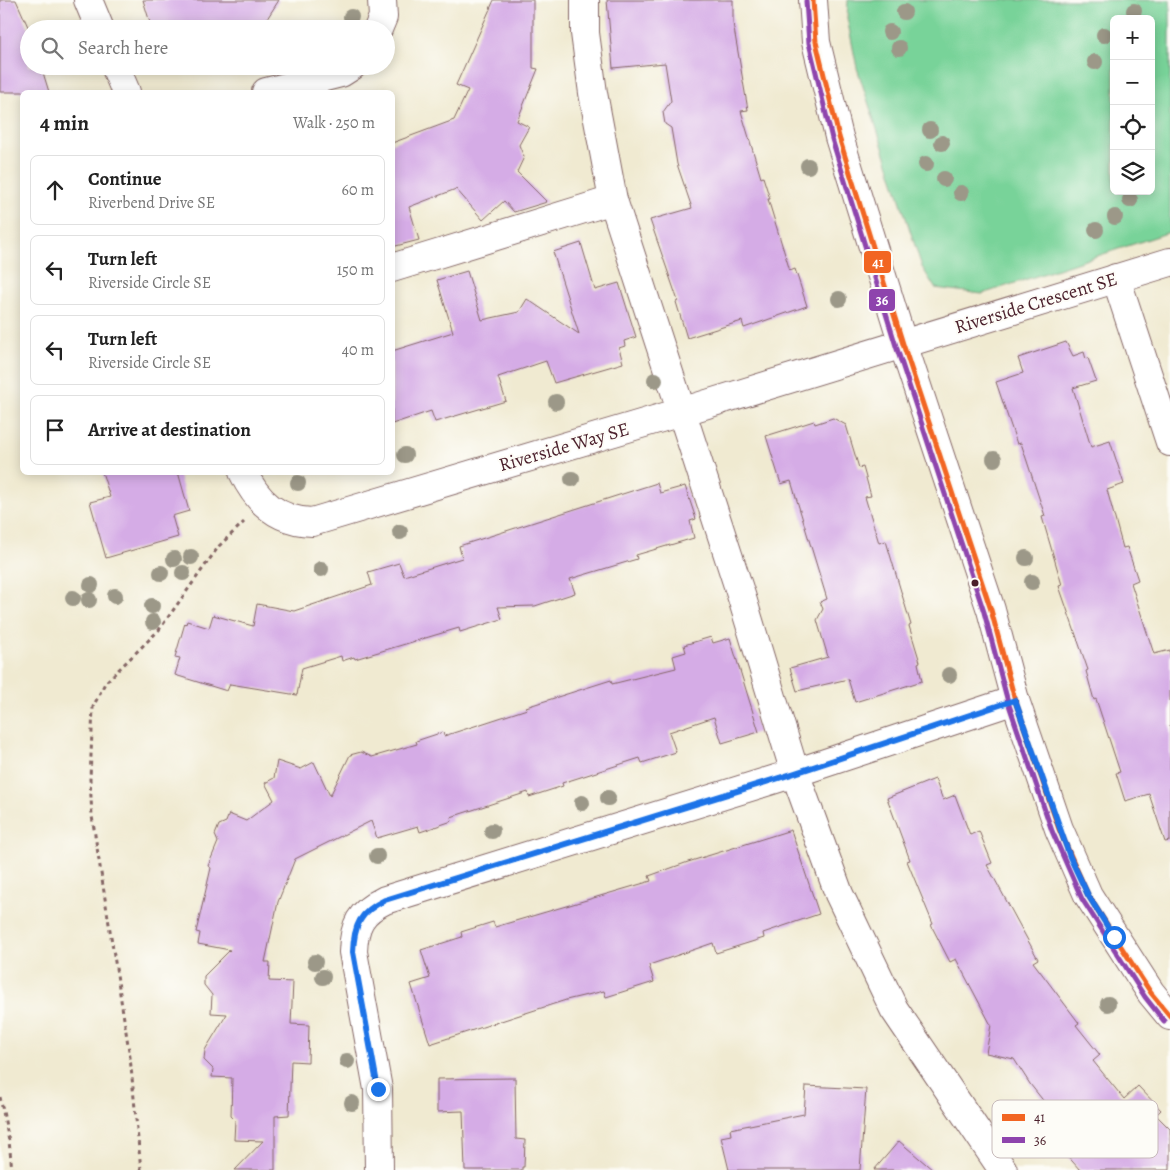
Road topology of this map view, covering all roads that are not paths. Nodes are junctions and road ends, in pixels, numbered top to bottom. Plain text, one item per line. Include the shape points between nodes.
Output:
1 (88, 0) edge
2 (382, 0) edge
3 (585, 0) edge
4 (813, 0) edge
5 (96, 20) edge
6 (382, 20) edge
7 (119, 75) edge
8 (333, 75) edge
9 (125, 90) edge
10 (274, 90) edge
11 (613, 200) junction
12 (1170, 262) edge
13 (395, 267) edge
14 (1116, 278) junction
15 (903, 344) junction
16 (681, 412) junction
17 (1170, 442) edge
18 (245, 475) edge
19 (1015, 700) junction
20 (795, 773) junction
21 (1170, 1016) edge
22 (992, 1154) edge
23 (995, 1158) edge
24 (379, 1170) edge
25 (1003, 1170) edge

1 - 5 street
2 - 6 street
3 - 11 street via 585,33 592,84
4 - 15 street via 816,42 839,137
7 - 9 street
8 - 10 street
11 - 13 street
11 - 16 street
12 - 14 street, Riverside Crescent SE
14 - 15 street, Riverside Crescent SE
14 - 17 street
15 - 16 street, Riverside Way SE
15 - 19 street via 991,610
16 - 18 street, Riverside Way SE via 312,522 286,518 263,503
16 - 20 street
19 - 20 street
19 - 21 street via 1070,857 1088,895 1151,993
20 - 22 street via 839,894 894,1009
20 - 24 street via 370,907 358,921 353,952 378,1089
23 - 25 street

